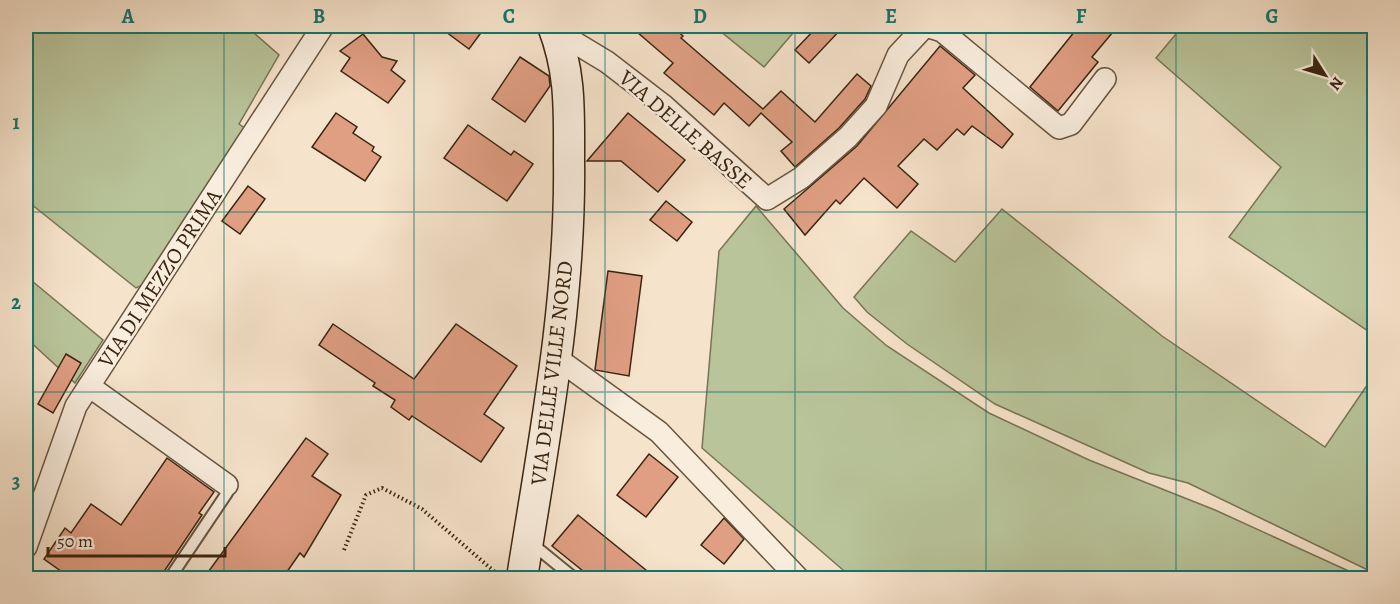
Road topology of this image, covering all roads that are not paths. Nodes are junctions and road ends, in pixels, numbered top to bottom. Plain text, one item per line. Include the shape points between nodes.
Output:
1 (322, 26) edge
2 (926, 26) edge
3 (553, 28) edge
4 (1104, 79) dead end
5 (558, 359) junction
6 (89, 386) junction
7 (228, 485) joint
8 (528, 541) junction
9 (26, 547) edge
10 (511, 577) edge
11 (170, 579) edge
12 (574, 579) edge
13 (798, 579) edge

1 - 6 street, VIA DI MEZZO PRIMA
2 - 3 street, VIA DELLE BASSE via 898,55 876,106 848,137 801,177 767,199 663,105 607,62
2 - 4 street, VIA DELLE BASSE via 942,31 1059,128 1071,124
3 - 5 street, VIA DELLE VILLE NORD via 567,69 570,220
5 - 8 street, VIA DELLE VILLE NORD
5 - 13 street via 659,432
6 - 7 street
6 - 9 street, VIA DI MEZZO PRIMA via 76,406
7 - 11 lane via 227,493
8 - 10 street, VIA DELLE VILLE NORD
8 - 12 lane

